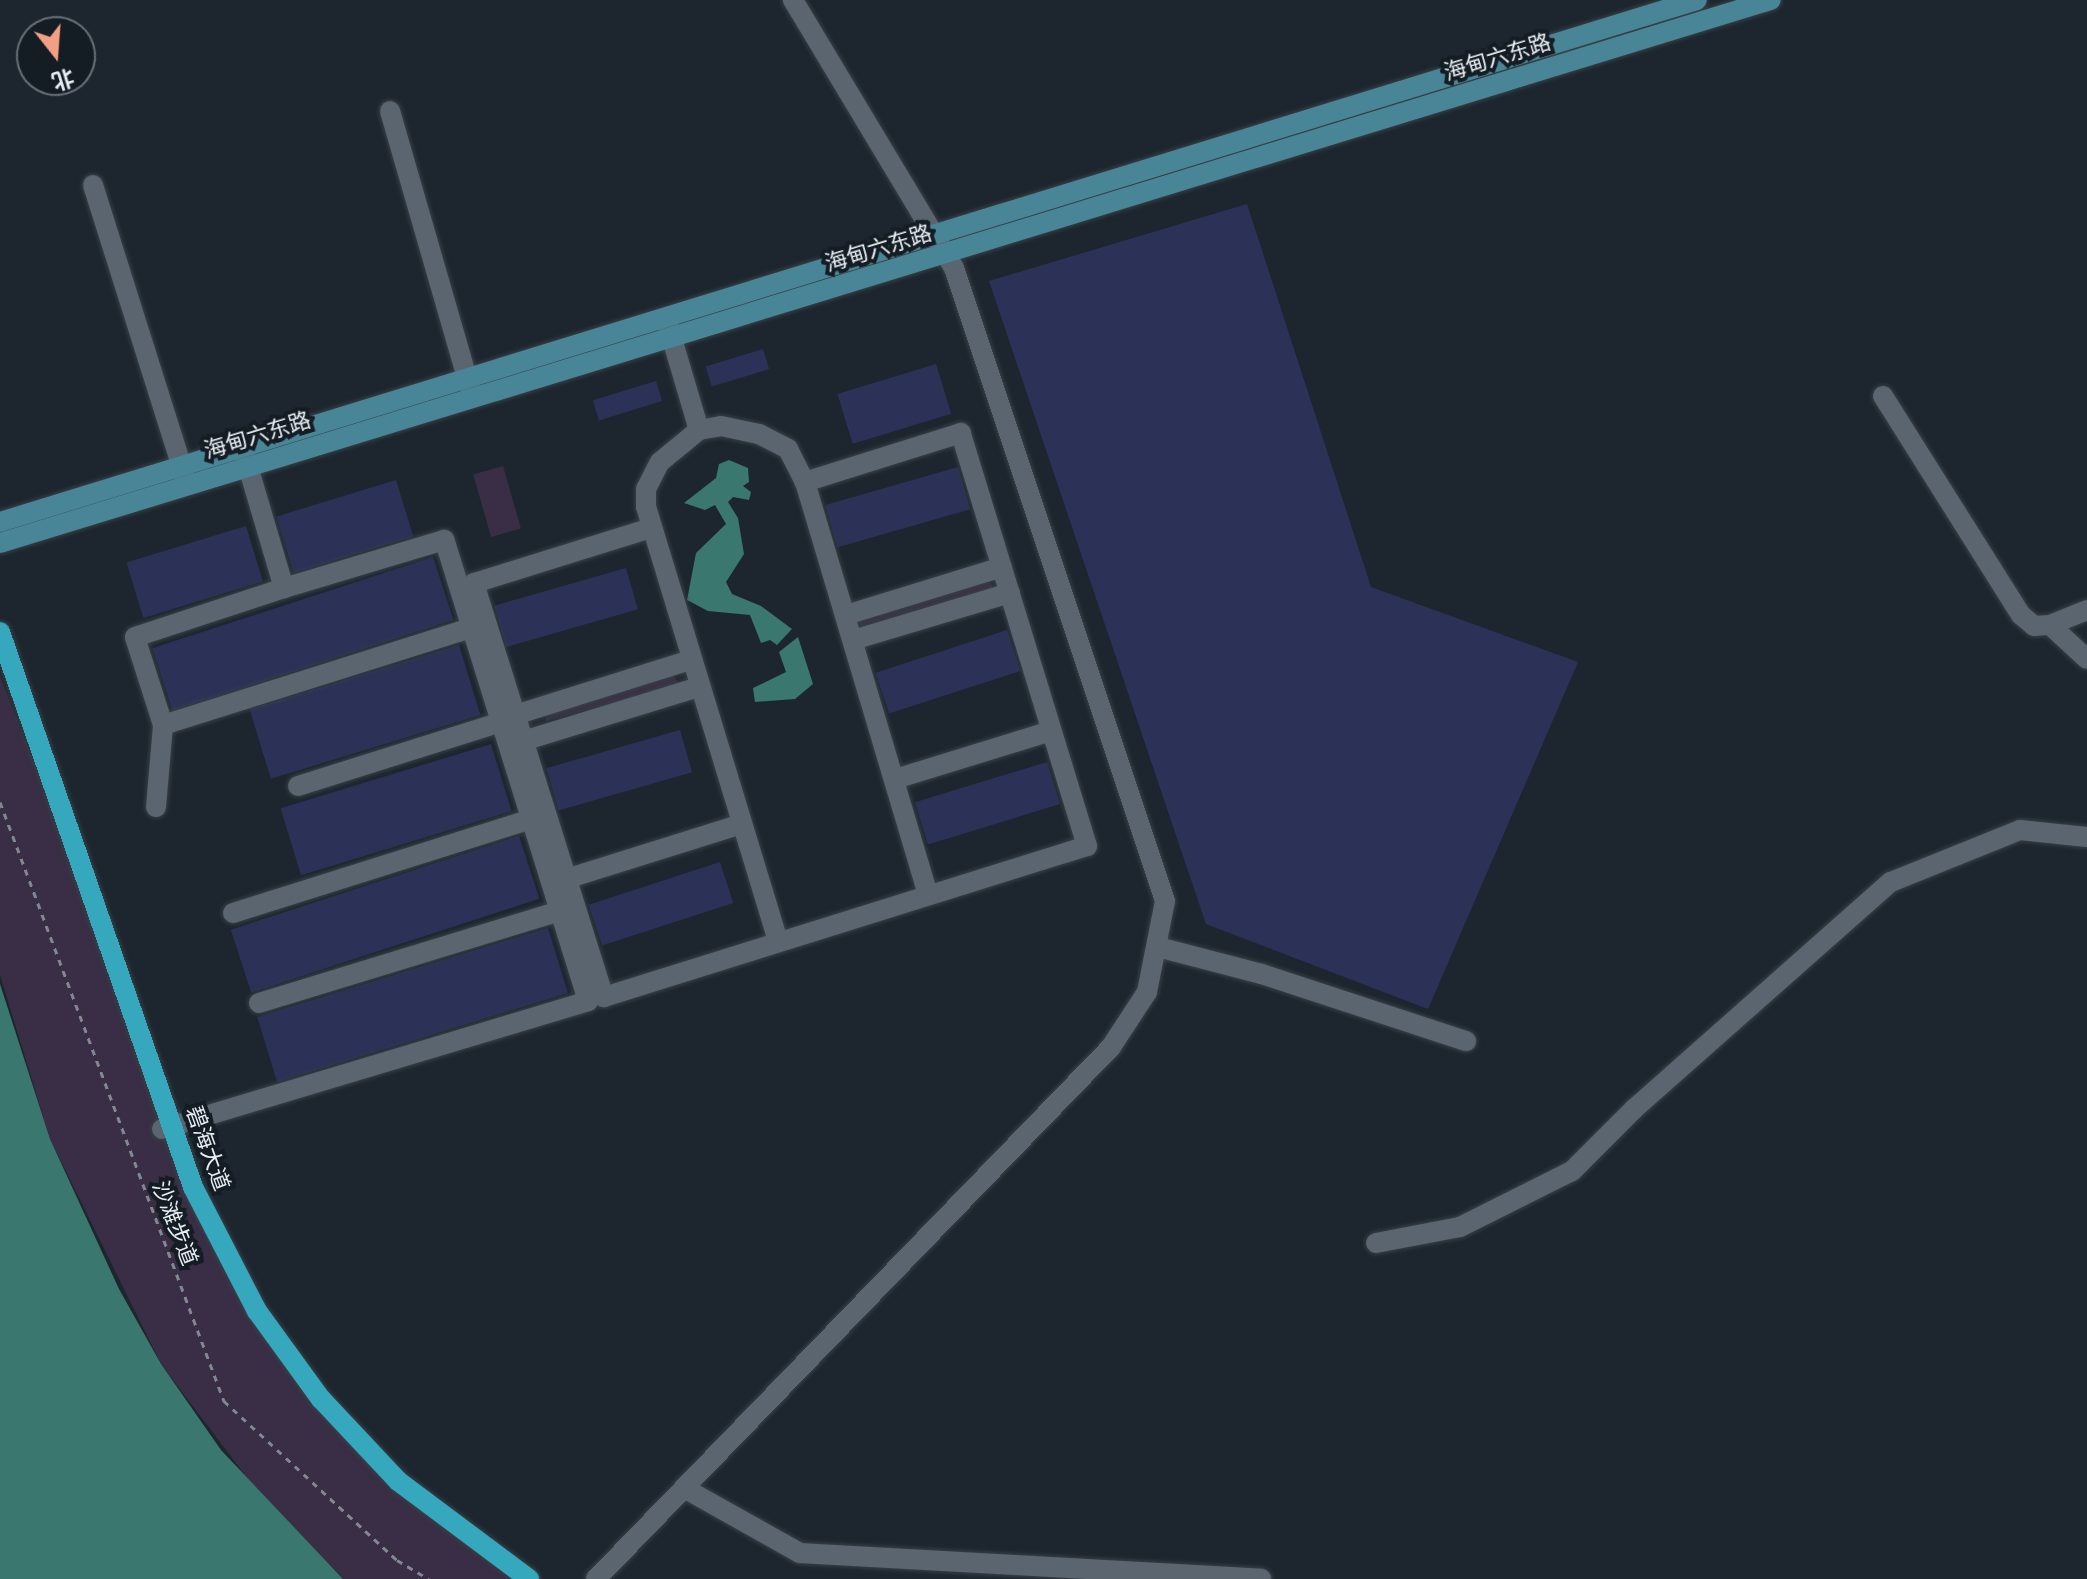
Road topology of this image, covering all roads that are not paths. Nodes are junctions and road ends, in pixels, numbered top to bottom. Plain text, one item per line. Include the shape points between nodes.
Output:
1 (793, 0) edge
2 (1697, 0) edge
3 (1771, 0) edge
4 (390, 111) dead end
5 (93, 185) dead end
6 (937, 235) junction
7 (947, 255) junction
8 (666, 318) junction
9 (672, 339) junction
10 (468, 378) junction
11 (1883, 396) dead end
12 (474, 399) junction
13 (699, 430) junction
14 (242, 445) junction
15 (248, 465) junction
16 (184, 474) junction
17 (805, 482) junction
18 (0, 522) edge
19 (651, 528) junction
20 (0, 543) edge
21 (1002, 567) junction
22 (284, 588) junction
23 (1010, 593) junction
24 (2087, 610) edge
25 (846, 615) junction
26 (2050, 625) junction
27 (471, 628) junction
28 (0, 632) edge
29 (853, 640) junction
30 (2087, 659) edge
31 (690, 660) junction
32 (0, 675) edge
33 (698, 687) junction
34 (508, 719) junction
35 (163, 725) junction
36 (1051, 731) junction
37 (523, 741) junction
38 (895, 779) junction
39 (298, 786) dead end
40 (156, 807) dead end
41 (531, 819) junction
42 (742, 824) junction
43 (2087, 837) edge
44 (566, 879) junction
45 (928, 894) junction
46 (560, 911) junction
47 (233, 913) dead end
48 (778, 941) junction
49 (1158, 947) junction
50 (596, 999) junction
51 (259, 1003) dead end
52 (1466, 1041) dead end
53 (167, 1128) junction
54 (1376, 1243) dead end
55 (684, 1488) junction
56 (510, 1579) edge
57 (529, 1579) edge
58 (596, 1579) edge
59 (1261, 1579) edge

1 - 6 street
2 - 6 main road, 海甸六东路
3 - 7 main road, 海甸六东路
4 - 10 street
5 - 16 street
6 - 7 street
6 - 8 main road, 海甸六东路
7 - 9 main road, 海甸六东路
7 - 49 street via 1155,868 1165,901
8 - 9 street
8 - 10 main road, 海甸六东路
9 - 12 main road, 海甸六东路
9 - 13 street
10 - 12 street
10 - 14 main road, 海甸六东路
11 - 26 street via 2021,615 2034,626
12 - 15 main road, 海甸六东路
13 - 17 street via 721,426 759,434 788,449
13 - 19 street via 660,462 646,489
14 - 15 street
14 - 16 main road, 海甸六东路
15 - 16 main road, 海甸六东路
15 - 22 street
16 - 18 main road, 海甸六东路
16 - 20 main road, 海甸六东路
17 - 21 street via 961,433
17 - 25 street
19 - 31 street
19 - 34 street via 474,583
21 - 23 street
21 - 25 street
22 - 27 street via 444,540
22 - 35 street via 135,637
23 - 29 street
23 - 36 street
24 - 26 street
25 - 29 street
26 - 30 street
27 - 34 street
27 - 35 street
28 - 53 main road, 碧海大道
29 - 38 street
31 - 33 street
31 - 34 street
32 - 53 main road, 碧海大道
33 - 37 street
33 - 42 street
34 - 37 street
34 - 39 street
34 - 41 street
35 - 40 street
36 - 38 street
36 - 45 street via 1087,846
37 - 44 street
38 - 45 street
41 - 46 street
41 - 47 street
42 - 44 street
42 - 48 street
43 - 54 street via 2020,830 1891,882 1634,1109 1572,1171 1460,1227
44 - 50 street
45 - 48 street
46 - 50 street
46 - 51 street
48 - 50 street
49 - 52 street via 1262,974
49 - 55 street via 1147,992 1111,1047
50 - 53 street
53 - 56 main road, 碧海大道 via 215,1257 299,1385 383,1480
53 - 57 main road, 碧海大道 via 212,1229 257,1311 305,1379 398,1481
55 - 58 street
55 - 59 street via 800,1553

